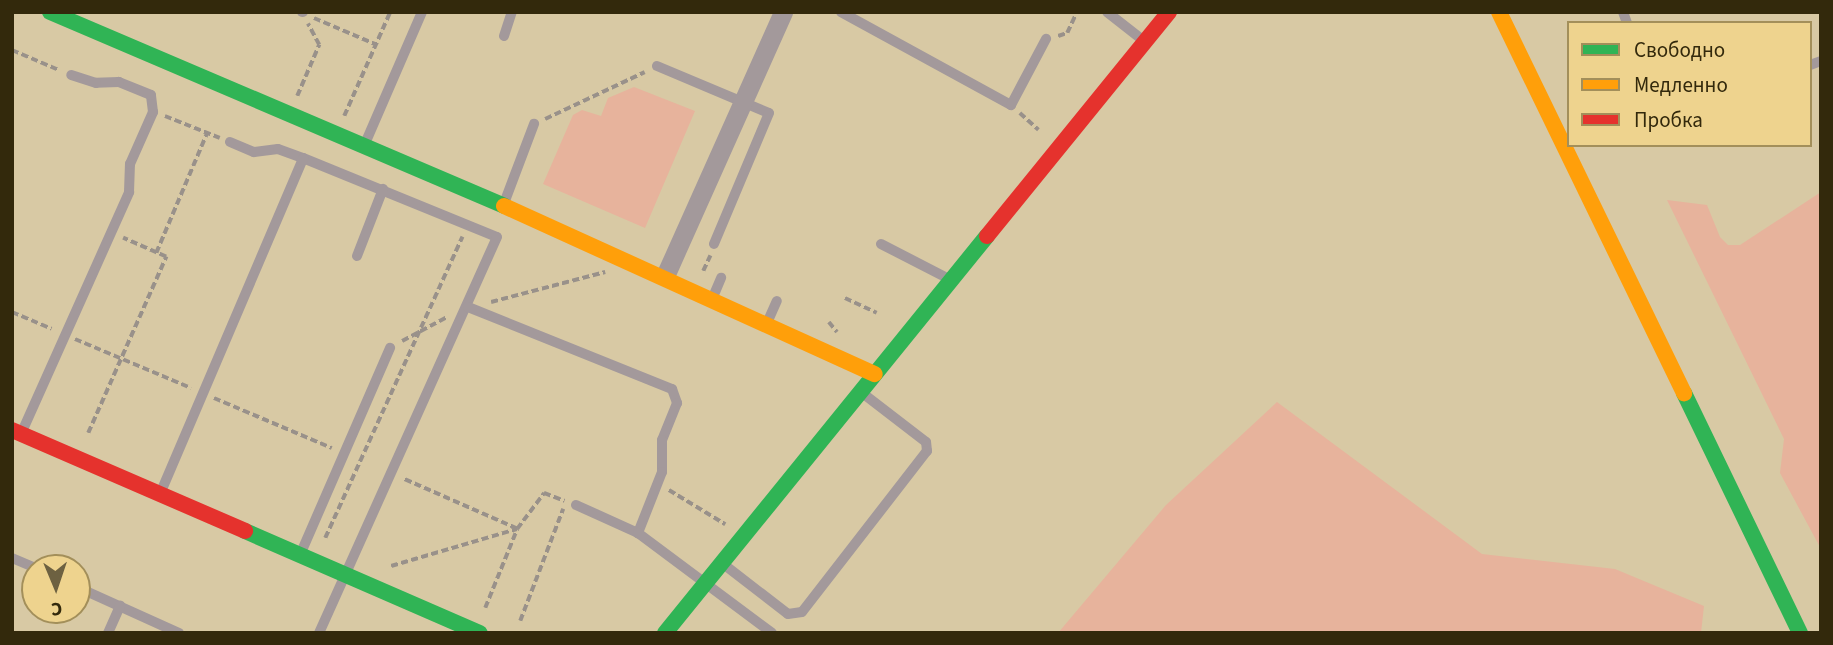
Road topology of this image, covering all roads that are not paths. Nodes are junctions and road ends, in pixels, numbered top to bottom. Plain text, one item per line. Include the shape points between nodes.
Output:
1 (50, 12) edge
2 (422, 12) edge
3 (512, 12) edge
4 (783, 12) edge
5 (841, 12) edge
6 (1107, 12) edge
7 (1168, 12) edge
8 (1499, 12) edge
9 (504, 36) dead end
10 (1046, 39) road end
11 (1144, 42) junction
12 (657, 66) road end
13 (71, 75) road end
14 (745, 101) junction
15 (534, 124) road end
16 (230, 142) dead end
17 (364, 146) junction
18 (303, 158) junction
19 (383, 189) junction
20 (503, 207) junction
21 (714, 244) dead end
22 (881, 244) dead end
23 (356, 256) dead end
24 (665, 276) junction
25 (721, 278) dead end
26 (951, 280) junction
27 (712, 298) junction
28 (777, 301) dead end
29 (468, 307) junction
30 (767, 324) junction
31 (390, 348) dead end
32 (875, 374) junction
33 (861, 391) junction
34 (17, 432) edge
35 (160, 495) junction
36 (571, 503) road end
37 (638, 533) junction
38 (300, 555) junction
39 (722, 563) junction
40 (346, 575) junction
41 (707, 582) junction
42 (91, 593) edge
43 (120, 606) junction
44 (108, 633) edge
45 (180, 633) edge
46 (318, 633) edge
47 (480, 633) edge
48 (666, 633) edge
49 (772, 633) edge
50 (1800, 633) edge

1 - 17 street
2 - 17 lane
3 - 9 lane
4 - 14 street
5 - 10 lane via 1011,104
6 - 11 lane
7 - 11 street
8 - 50 street
11 - 26 street
12 - 14 lane
13 - 34 lane via 96,83 119,82 151,95 153,112 130,164 129,192
14 - 21 lane via 767,110 769,117
14 - 24 street
15 - 20 lane
16 - 18 lane via 254,152 278,149
17 - 20 street
18 - 19 lane
18 - 35 lane
19 - 23 lane
19 - 29 lane via 496,237
20 - 24 street
22 - 26 lane
24 - 27 street
25 - 27 lane
26 - 32 street
27 - 30 street
28 - 30 lane
29 - 37 lane via 672,389 677,403 662,440 657,483
29 - 40 lane
30 - 32 street
31 - 38 lane
32 - 33 street
33 - 39 street
33 - 39 lane via 926,442 927,451 802,612 788,614
34 - 35 street
35 - 38 street
36 - 37 lane
37 - 41 lane
38 - 40 street
39 - 41 street
40 - 46 lane
40 - 47 street
41 - 48 street
41 - 49 lane
42 - 43 lane
43 - 44 lane
43 - 45 lane

